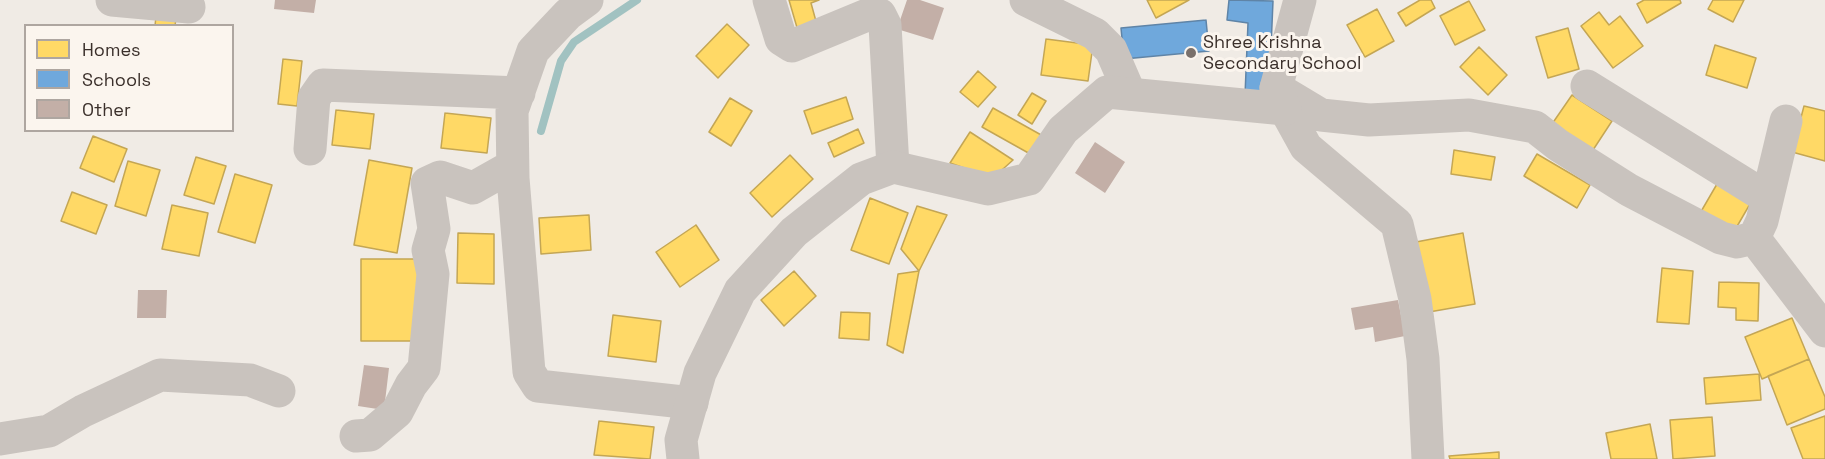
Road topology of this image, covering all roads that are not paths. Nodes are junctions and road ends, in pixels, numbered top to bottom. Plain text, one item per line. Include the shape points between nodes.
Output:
1 (112, 0) edge
2 (587, 0) edge
3 (769, 0) edge
4 (1026, 0) edge
5 (1300, 0) edge
6 (189, 7) dead end
7 (1587, 86) dead end
8 (519, 93) junction
9 (1130, 94) junction
10 (1281, 99) junction
11 (1786, 121) dead end
12 (310, 149) dead end
13 (512, 166) junction
14 (893, 167) junction
15 (1766, 197) junction
16 (1754, 238) junction
17 (1825, 331) edge
18 (279, 391) dead end
19 (692, 403) junction
20 (357, 436) dead end
21 (0, 439) edge
22 (683, 459) edge
23 (1428, 459) edge

1 - 6 street
2 - 8 street via 533,51
3 - 14 street via 781,39 792,46 867,15 880,15 885,25
4 - 9 street via 1095,34 1111,50
5 - 10 street
7 - 15 street
8 - 12 street via 323,85 314,98
8 - 13 street via 512,111
9 - 10 street
9 - 14 street via 1107,92 1063,130 1029,179 988,189
10 - 16 street via 1322,116 1369,120 1469,115 1535,127 1629,190 1721,238 1737,242
10 - 23 street via 1306,147 1397,224 1423,359
11 - 15 street
13 - 19 street via 529,372 538,386
13 - 20 street via 473,188 440,177 427,183 434,229 428,250 433,274 424,368 397,412 370,435
14 - 19 street via 861,179 794,232 740,291 700,373
15 - 16 street
16 - 17 street
18 - 21 street via 250,380 160,375 49,430
19 - 22 street via 681,440

